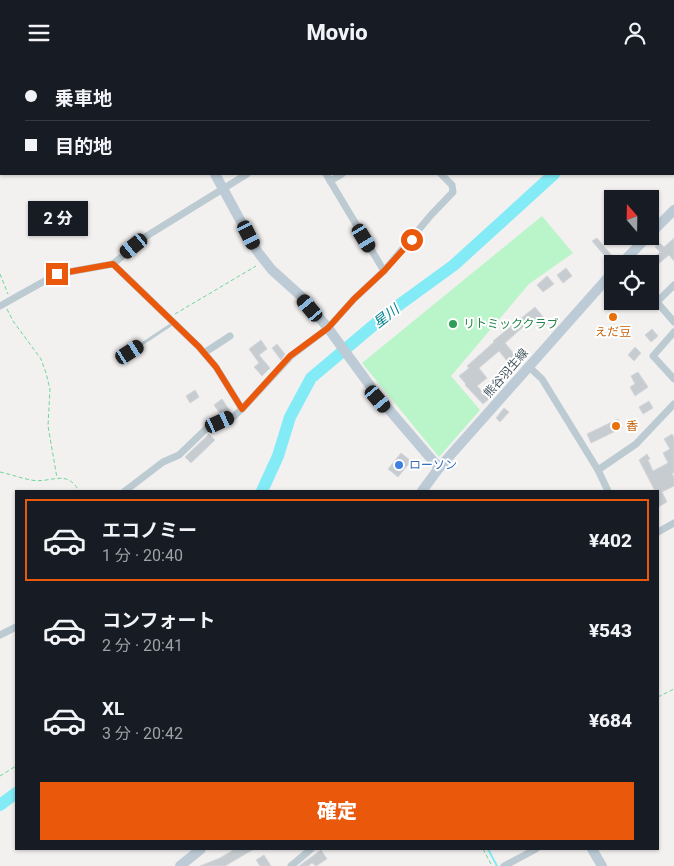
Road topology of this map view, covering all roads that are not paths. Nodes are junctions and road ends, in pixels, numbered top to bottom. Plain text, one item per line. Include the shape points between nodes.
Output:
1 (216, 175) edge
2 (245, 175) edge
3 (327, 175) edge
4 (340, 175) edge
5 (442, 175) edge
6 (330, 181) junction
7 (223, 189) junction
8 (674, 210) edge
9 (659, 225) edge
10 (639, 245) edge
11 (630, 255) edge
12 (113, 264) junction
13 (384, 271) junction
14 (604, 284) edge
15 (674, 285) edge
16 (659, 300) edge
17 (5, 303) edge
18 (659, 304) edge
19 (172, 319) junction
20 (674, 322) edge
21 (330, 331) junction
22 (674, 332) edge
23 (230, 336) dead end
24 (130, 352) dead end
25 (204, 353) junction
26 (528, 366) junction
27 (674, 379) edge
28 (674, 404) edge
29 (242, 409) junction
30 (439, 468) junction
31 (598, 470) junction
32 (126, 490) edge
33 (423, 490) edge
34 (608, 490) edge
35 (674, 523) edge
36 (659, 531) edge
37 (15, 629) edge
38 (0, 635) edge
39 (200, 850) edge
40 (310, 850) edge
41 (534, 850) edge
42 (593, 850) edge
43 (180, 866) edge
44 (291, 866) edge
45 (504, 866) edge
46 (602, 866) edge

1 - 7 street
2 - 7 street
3 - 6 street
4 - 6 street
5 - 13 street via 452,185 453,193
6 - 13 street
7 - 12 street via 145,237
7 - 21 street via 257,251
8 - 9 street
10 - 11 street
12 - 17 street via 57,274
12 - 19 street
13 - 21 street via 354,299
14 - 26 street, 熊谷羽生線
15 - 16 street
18 - 20 street
19 - 24 lane
19 - 25 street
21 - 29 street via 290,356
21 - 30 street via 378,399
22 - 27 street via 653,356
23 - 25 street
25 - 29 street
26 - 30 street, 熊谷羽生線
26 - 31 street via 542,379
28 - 31 street via 636,444
29 - 32 street via 207,428 179,455 163,462
30 - 33 street, 熊谷羽生線
31 - 34 street
35 - 36 street
37 - 38 street
39 - 43 street
40 - 44 street
41 - 45 street
42 - 46 street

